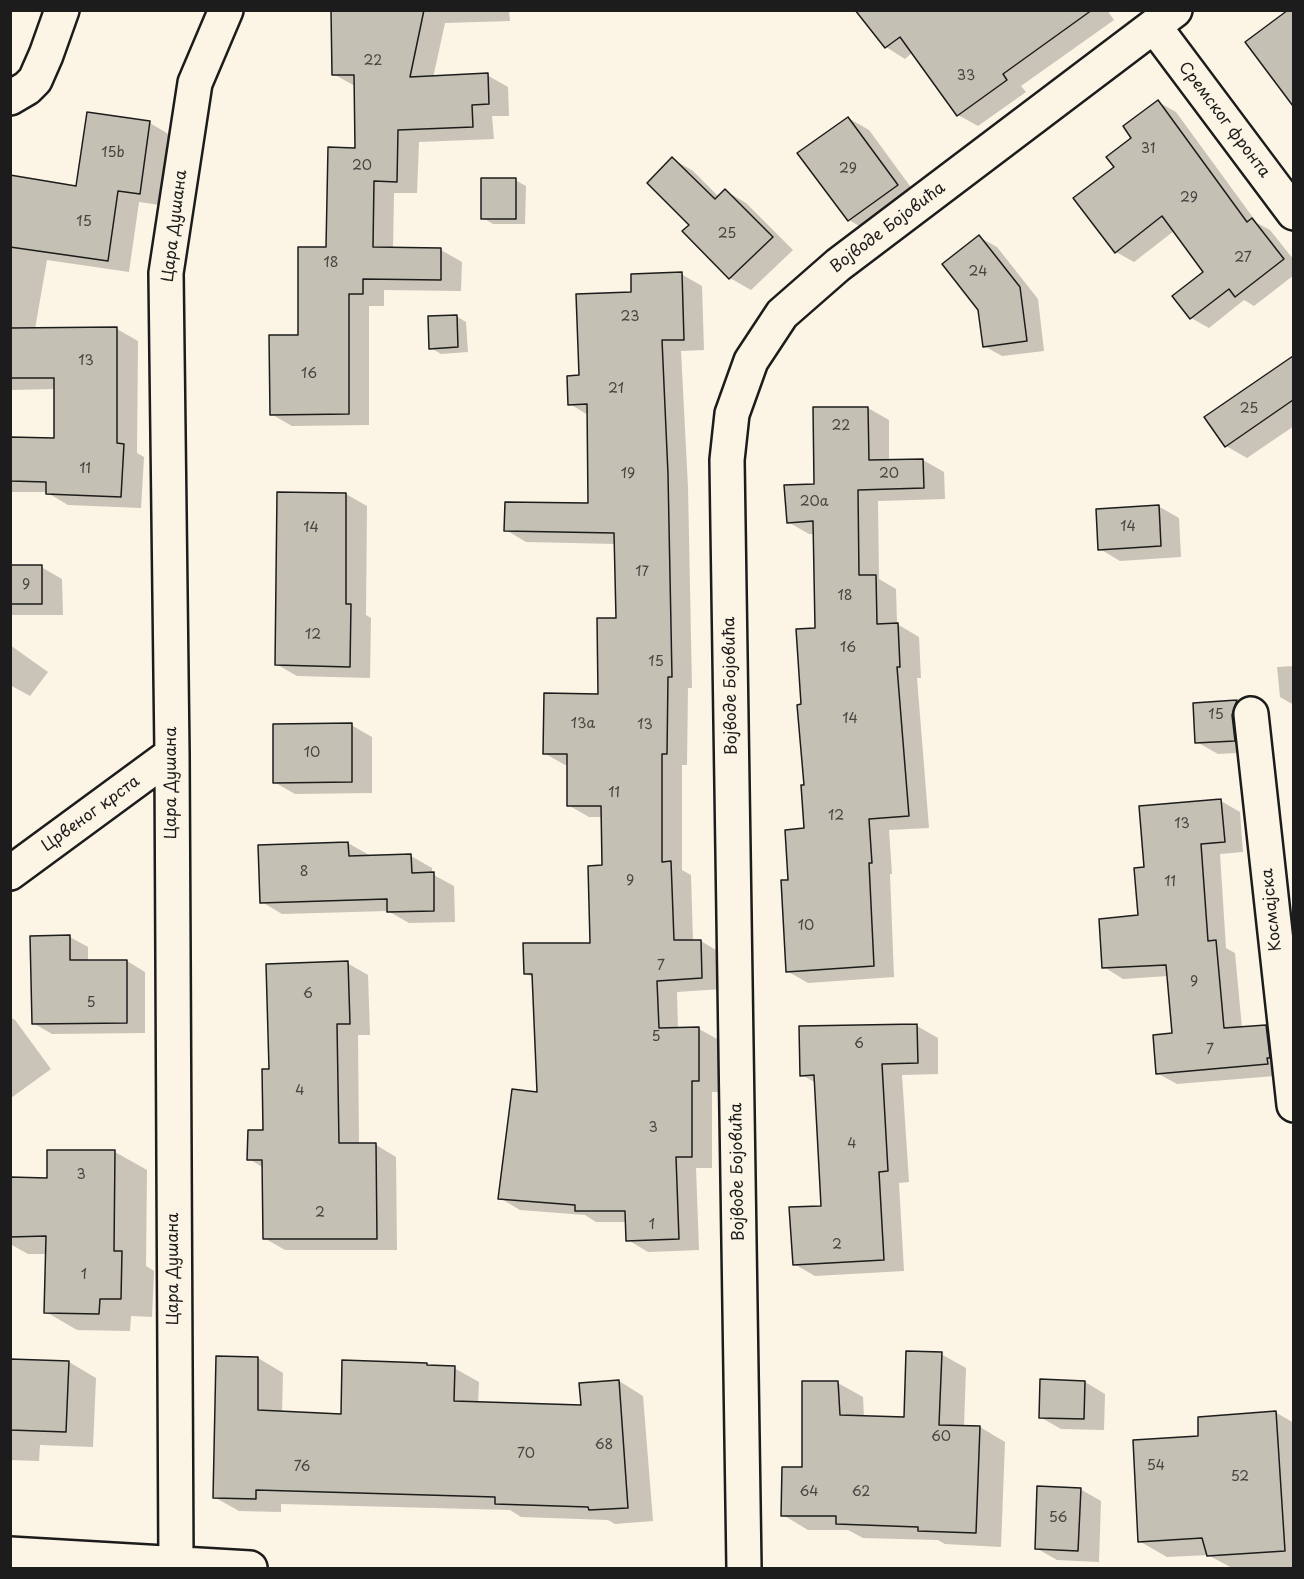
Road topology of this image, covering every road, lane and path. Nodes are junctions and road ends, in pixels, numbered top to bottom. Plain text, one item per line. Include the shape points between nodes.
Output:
1 (62, 10) edge
2 (226, 10) edge
3 (1165, 18) edge
4 (10, 99) edge
5 (1293, 213) edge
6 (1251, 714) dead end
7 (172, 754) junction
8 (10, 873) edge
9 (1293, 1106) edge
10 (10, 1554) edge
11 (176, 1564) junction
12 (250, 1569) edge
13 (744, 1569) edge

1 - 4 street via 35,80
2 - 7 street, Цара Душана via 195,83 166,273
3 - 5 street, Сремског фронта
3 - 13 street, Војводе Бојовића via 838,265 782,314 751,361 732,414 727,460
6 - 9 street, Космајска
7 - 8 street, Црвеног крста
7 - 11 street, Цара Душана
10 - 11 street
11 - 12 street

